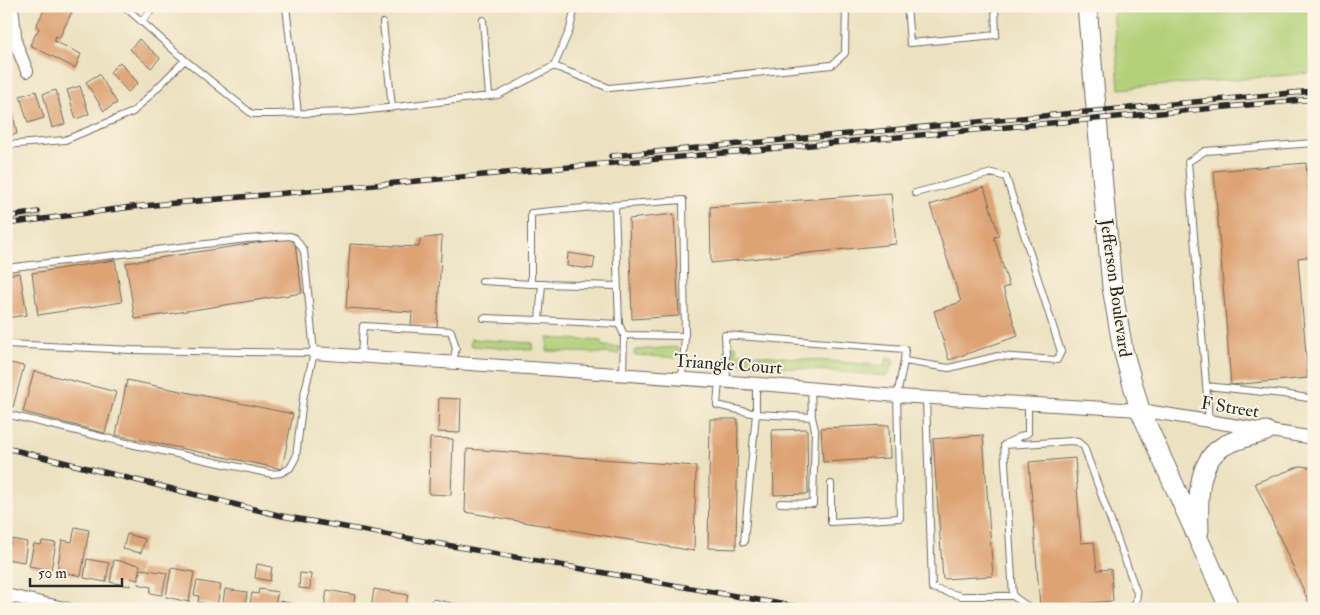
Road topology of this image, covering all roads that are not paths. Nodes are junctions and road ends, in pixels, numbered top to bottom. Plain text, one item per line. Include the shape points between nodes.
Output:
1 (12, 6) edge
2 (124, 6) edge
3 (155, 6) edge
4 (286, 6) edge
5 (575, 6) edge
6 (846, 6) edge
7 (907, 6) edge
8 (995, 6) edge
9 (1087, 6) edge
10 (483, 20) dead end
11 (142, 21) junction
12 (383, 23) dead end
13 (185, 60) junction
14 (554, 66) junction
15 (27, 71) dead end
16 (490, 96) junction
17 (392, 107) junction
18 (298, 114) junction
19 (1314, 143) edge
20 (6, 144) edge
21 (915, 193) dead end
22 (616, 205) junction
23 (6, 268) edge
24 (482, 281) dead end
25 (531, 284) junction
26 (542, 284) junction
27 (618, 286) junction
28 (484, 318) dead end
29 (539, 320) junction
30 (619, 324) junction
31 (624, 335) junction
32 (685, 336) junction
33 (6, 344) edge
34 (314, 353) junction
35 (361, 356) junction
36 (904, 361) junction
37 (453, 362) junction
38 (623, 374) junction
39 (682, 378) junction
40 (723, 381) junction
41 (756, 384) junction
42 (1206, 386) junction
43 (811, 388) junction
44 (897, 396) junction
45 (926, 398) junction
46 (1314, 399) edge
47 (1028, 404) junction
48 (1140, 410) junction
49 (6, 414) edge
50 (756, 414) junction
51 (812, 417) junction
52 (1209, 421) junction
53 (1266, 430) junction
54 (1314, 438) edge
55 (1004, 445) junction
56 (831, 484) dead end
57 (780, 503) dead end
58 (744, 542) dead end
59 (1200, 543) junction
60 (6, 595) edge
61 (1013, 596) junction
62 (68, 609) edge
63 (432, 609) edge
64 (463, 609) edge
65 (1031, 609) edge
66 (1128, 609) edge
67 (1230, 609) edge

1 - 15 street via 16,44
2 - 11 lane
3 - 11 lane
4 - 18 lane
5 - 14 lane via 570,29
6 - 14 lane via 845,53 832,65 610,88
7 - 8 lane via 910,43 996,35
9 - 48 main road, Jefferson Boulevard via 1112,287 1123,350
10 - 16 lane
11 - 13 lane
12 - 17 lane
13 - 18 lane via 252,114
13 - 20 lane via 133,112 65,140
14 - 16 lane
16 - 17 lane
17 - 18 lane
19 - 42 lane via 1205,151 1188,162
21 - 36 lane via 992,173 1006,177 1061,352 1057,360 998,356 949,368
22 - 25 lane via 531,213
22 - 27 lane
22 - 32 lane via 683,200
23 - 34 lane via 290,236 304,250
24 - 25 lane
25 - 26 lane
26 - 27 lane
26 - 29 lane
27 - 30 lane
28 - 29 lane
29 - 30 lane
30 - 31 lane
31 - 32 lane
31 - 38 lane
32 - 39 lane
33 - 34 lane
34 - 35 street, Triangle Court
34 - 49 lane via 303,399 296,457 290,468 281,473 215,463
35 - 37 street, Triangle Court
35 - 37 lane via 363,326 451,331 456,348
36 - 40 lane via 905,349 725,335
36 - 44 lane
37 - 38 street, Triangle Court
38 - 39 street, Triangle Court
39 - 40 street, Triangle Court
40 - 41 street, Triangle Court
40 - 50 lane via 717,405
41 - 43 street, Triangle Court
41 - 50 lane
42 - 46 lane
42 - 52 lane
43 - 44 street, Triangle Court
43 - 51 lane
44 - 45 street, Triangle Court
44 - 56 lane via 900,518 831,522
45 - 47 street, Triangle Court
45 - 61 lane via 932,588 961,596
47 - 48 street, Triangle Court
47 - 55 lane via 1028,433
48 - 52 street, F Street
48 - 59 main road, Jefferson Boulevard
50 - 51 lane
50 - 58 lane
51 - 57 lane via 815,430 813,504
52 - 53 street, F Street
53 - 54 street, F Street
53 - 59 main road via 1224,446 1212,454 1206,464 1197,501
55 - 61 lane
55 - 66 lane via 1072,440 1084,447 1137,593 1136,603
59 - 67 main road, Jefferson Boulevard
60 - 62 street
61 - 65 lane
63 - 64 lane via 434,603

